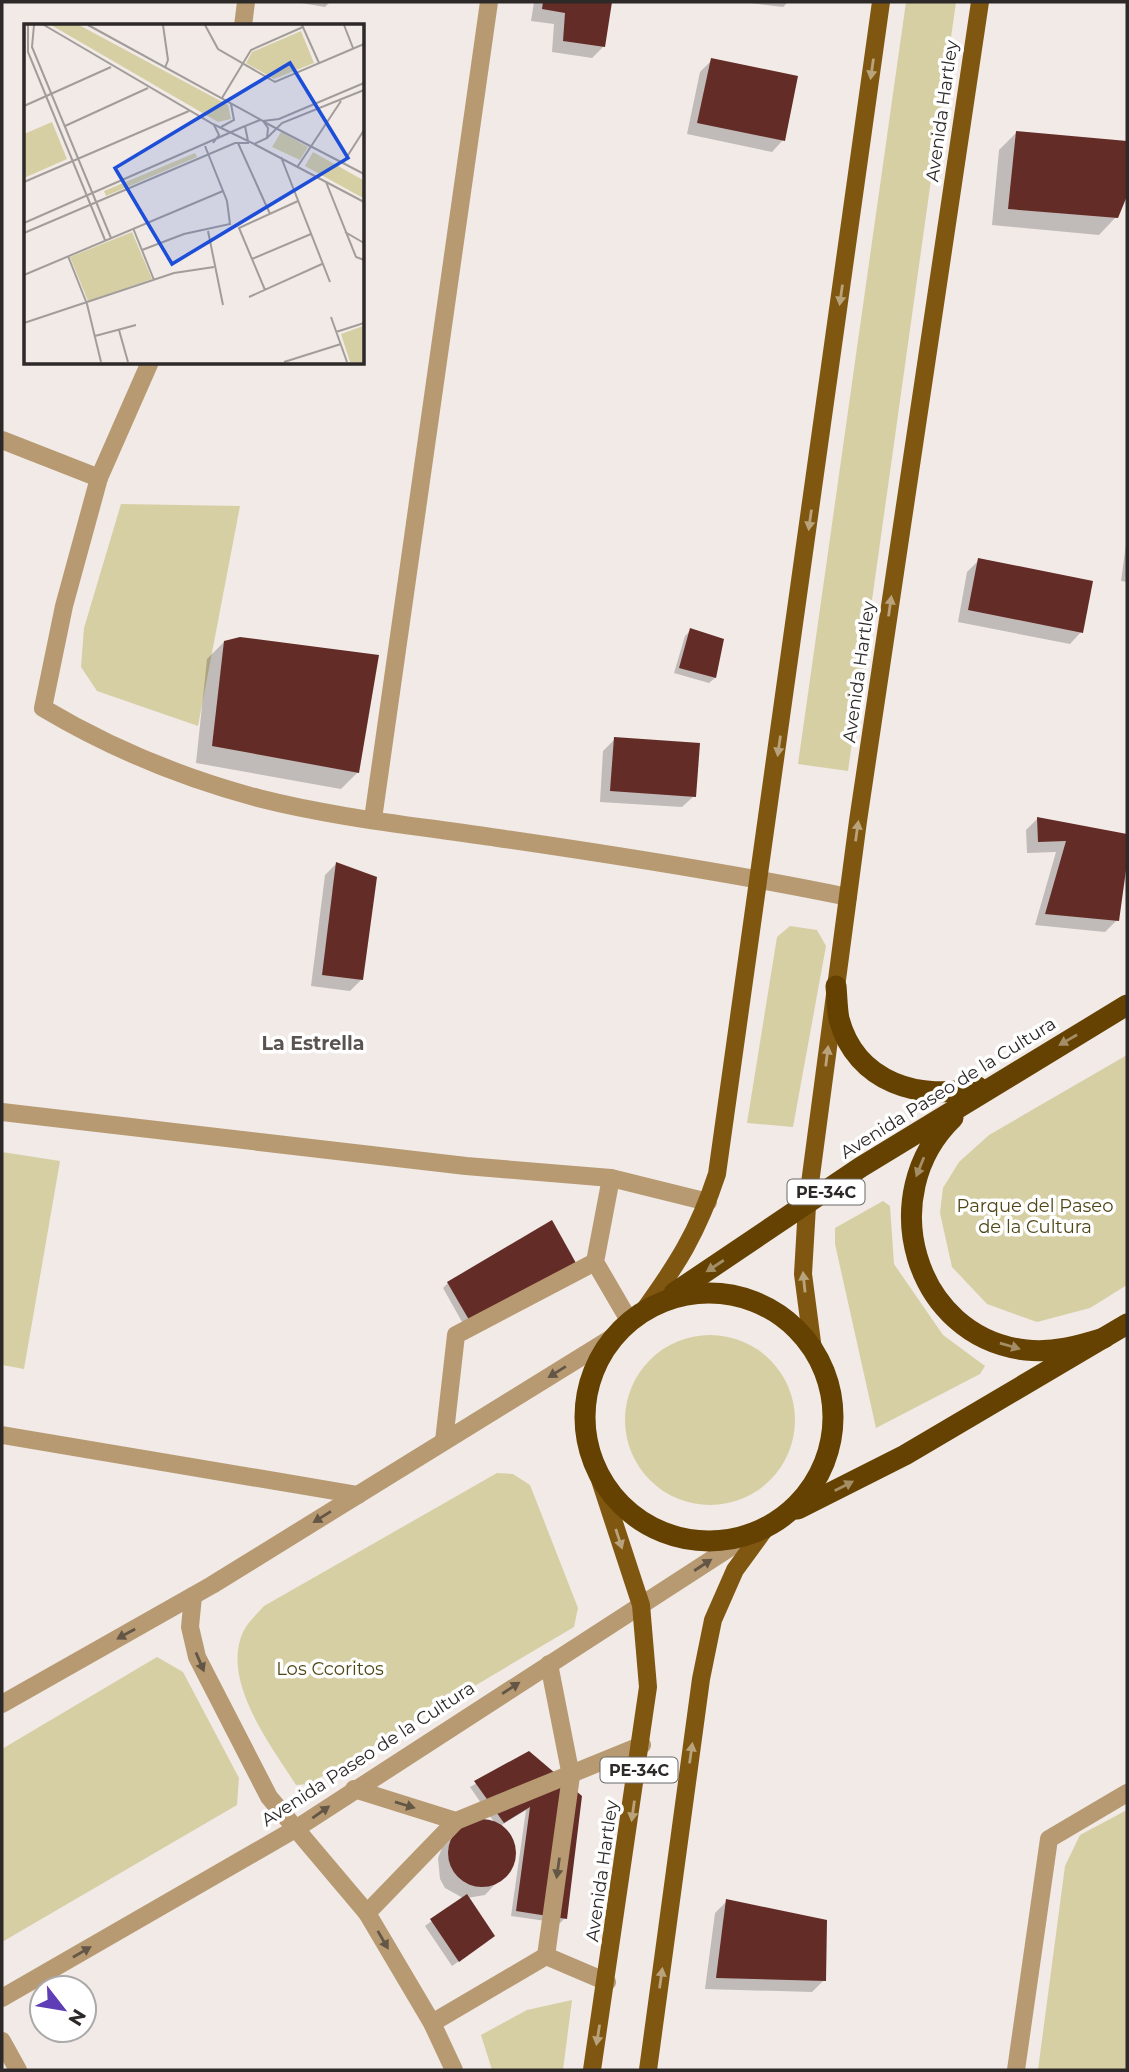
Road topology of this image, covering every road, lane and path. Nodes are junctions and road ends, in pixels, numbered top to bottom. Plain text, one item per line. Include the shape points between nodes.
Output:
1 (246, 2) edge
2 (489, 2) edge
3 (881, 2) edge
4 (980, 2) edge
5 (243, 24) edge
6 (149, 364) edge
7 (2, 440) edge
8 (99, 478) junction
9 (373, 819) junction
10 (760, 879) junction
11 (848, 897) junction
12 (836, 986) junction
13 (1127, 1005) edge
14 (997, 1082) junction
15 (2, 1112) edge
16 (611, 1178) junction
17 (708, 1202) junction
18 (807, 1206) junction
19 (595, 1262) junction
20 (636, 1319) junction
21 (1127, 1324) edge
22 (1104, 1339) junction
23 (813, 1350) junction
24 (2, 1436) edge
25 (444, 1441) junction
26 (598, 1474) junction
27 (358, 1495) junction
28 (767, 1526) junction
29 (193, 1596) junction
30 (641, 1605) junction
31 (548, 1664) junction
32 (2, 1704) edge
33 (642, 1745) junction
34 (571, 1776) junction
35 (354, 1789) junction
36 (1127, 1793) edge
37 (456, 1821) junction
38 (297, 1828) junction
39 (367, 1913) junction
40 (546, 1956) junction
41 (607, 1982) junction
42 (2, 1998) edge
43 (432, 2023) junction
44 (2, 2041) edge
45 (18, 2070) edge
46 (454, 2070) edge
47 (592, 2070) edge
48 (648, 2070) edge
49 (1016, 2070) edge

1 - 5 street
2 - 9 street
3 -> 10 main road
11 -> 4 main road, Avenida Hartley
6 - 8 street
7 - 8 street
8 - 9 street via 64,606 43,708 89,735 174,771 259,798
9 - 10 street
10 - 11 street
10 - 17 main road via 717,1174
11 - 12 main road, Avenida Hartley
12 - 14 highway via 839,1019 853,1050 876,1074 914,1091 956,1093
18 -> 12 main road, Avenida Hartley
13 -> 14 highway, Avenida Paseo de la Cultura / PE-34C
14 - 18 highway, Avenida Paseo de la Cultura / PE-34C
14 -> 22 highway via 939,1132 918,1167 910,1206 913,1247 928,1285 953,1316 986,1339 1025,1350 1065,1350
15 - 16 street via 467,1166
16 - 17 street
16 - 19 street
17 - 20 main road via 682,1259
18 -> 20 highway, Avenida Paseo de la Cultura / PE-34C
23 -> 18 main road, Avenida Hartley via 803,1274
19 - 20 street
19 - 25 street via 456,1335
20 - 23 highway, PE-34C via 699,1293 727,1294 785,1318
20 -> 25 street, Avenida Paseo de la Cultura
20 - 26 highway, PE-34C via 593,1370 585,1406 587,1441
21 - 22 highway, Avenida Paseo de la Cultura / PE-34C
28 -> 22 highway, Avenida Paseo de la Cultura / PE-34C via 905,1455
23 - 28 highway, PE-34C via 830,1389 832,1430 820,1471 797,1504
24 - 27 street
25 - 27 street, Avenida Paseo de la Cultura
26 - 28 highway, PE-34C via 631,1515 670,1536 707,1542
26 -> 30 main road, Avenida Hartley / PE-34C
27 -> 29 street, Avenida Paseo de la Cultura
30 -> 28 street, Avenida Paseo de la Cultura
48 -> 28 main road, PE-34C via 713,1620 735,1570
29 -> 32 street, Avenida Paseo de la Cultura
29 -> 38 street via 190,1627 197,1657 270,1797
30 - 31 street, Avenida Paseo de la Cultura
30 - 33 main road, Avenida Hartley / PE-34C via 648,1687
31 - 34 street
35 -> 31 street, Avenida Paseo de la Cultura
33 - 34 street
33 -> 41 main road, Avenida Hartley / PE-34C
34 - 37 street
34 -> 40 street
35 -> 37 street
38 -> 35 street, Avenida Paseo de la Cultura
36 - 49 street via 1049,1839
37 - 39 street
38 - 39 street
42 -> 38 street, Avenida Paseo de la Cultura
39 -> 43 street
40 - 41 street
40 - 43 street
41 -> 47 main road, Avenida Hartley / PE-34C
43 - 46 street
44 - 45 street

